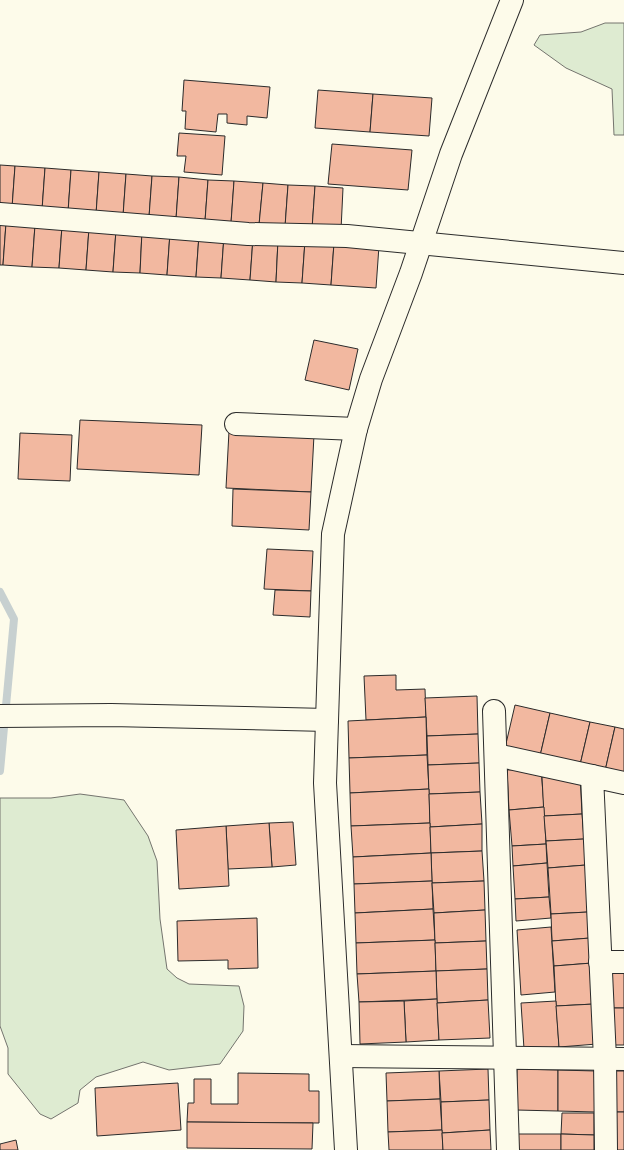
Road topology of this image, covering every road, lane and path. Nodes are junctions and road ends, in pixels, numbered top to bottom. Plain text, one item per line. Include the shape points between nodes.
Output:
1 (512, 0) edge
2 (0, 214) edge
3 (420, 245) junction
4 (624, 263) edge
5 (236, 424) dead end
6 (356, 429) junction
7 (494, 711) dead end
8 (0, 716) edge
9 (327, 720) junction
10 (496, 755) junction
11 (592, 776) junction
12 (624, 783) edge
13 (600, 962) junction
14 (624, 962) edge
15 (342, 1056) junction
16 (506, 1059) junction
17 (614, 1059) edge
18 (346, 1150) edge
19 (508, 1150) edge
20 (606, 1150) edge

1 - 3 street via 451,154
2 - 3 street via 248,234 347,236
3 - 4 street
3 - 6 street
5 - 6 street
6 - 9 street via 333,534
7 - 10 street
8 - 9 street via 112,715
9 - 15 street via 325,783
10 - 11 street
10 - 16 street
11 - 12 street
11 - 13 street
13 - 14 street
13 - 17 street
15 - 16 street
15 - 18 street
16 - 17 street
16 - 19 street
17 - 20 street

